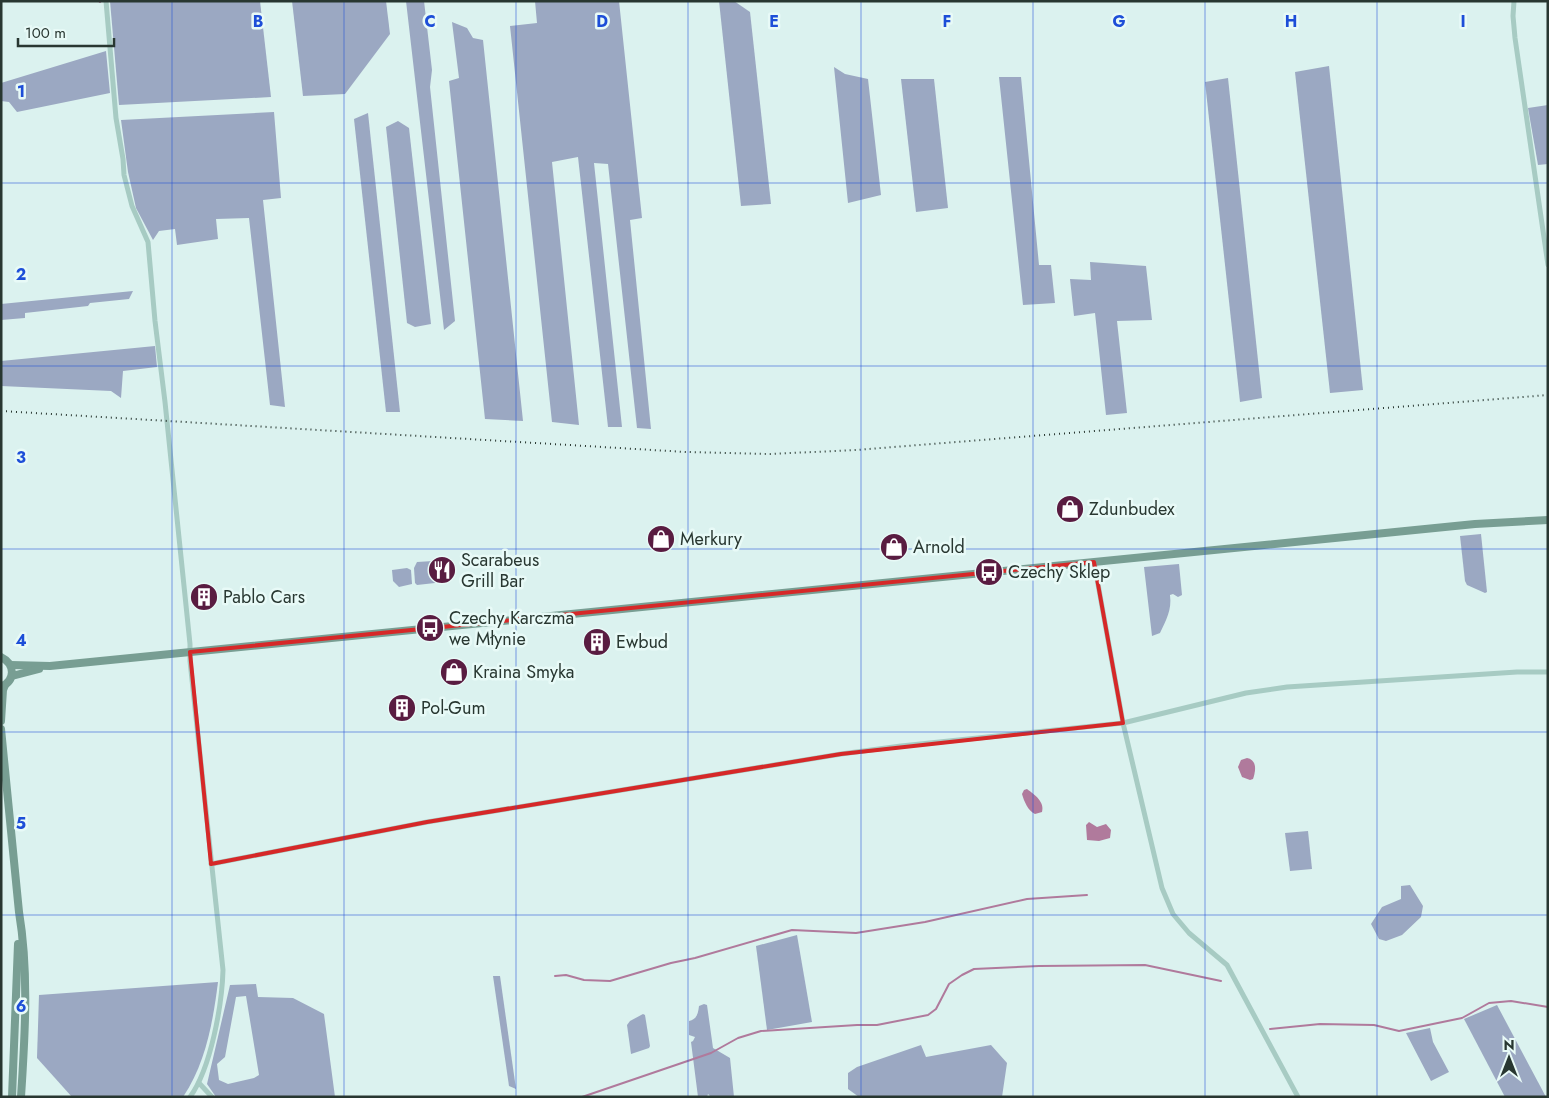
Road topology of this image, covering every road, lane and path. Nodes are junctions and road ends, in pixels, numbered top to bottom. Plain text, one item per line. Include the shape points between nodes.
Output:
1 (106, 1) edge
2 (1514, 1) edge
3 (1548, 265) edge
4 (1548, 520) edge
5 (1094, 562) junction
6 (190, 652) junction
7 (1, 657) edge
8 (11, 665) junction
9 (50, 666) junction
10 (1548, 672) edge
11 (12, 676) junction
12 (3, 686) edge
13 (1, 721) edge
14 (1123, 723) junction
15 (1, 729) edge
16 (211, 864) junction
17 (19, 912) junction
18 (199, 1083) junction
19 (12, 1097) edge
20 (22, 1097) edge
21 (190, 1097) edge
22 (212, 1097) edge
23 (1298, 1097) edge

1 - 6 street via 124,175 132,206 148,242
2 - 3 street via 1515,38
4 - 5 main road via 1475,524
5 - 6 main road
5 - 14 street
6 - 9 main road
6 - 16 street
7 - 8 main road
8 - 9 main road
8 - 11 main road
9 - 11 main road
10 - 14 street via 1287,687 1246,693
11 - 12 main road
12 - 13 main road
14 - 16 street via 841,754 427,822
14 - 23 street via 1162,888 1173,914 1189,933 1227,965
15 - 17 main road
16 - 18 street via 223,970 209,1051
17 - 19 main road
17 - 20 main road via 25,994
18 - 21 street
18 - 22 street

